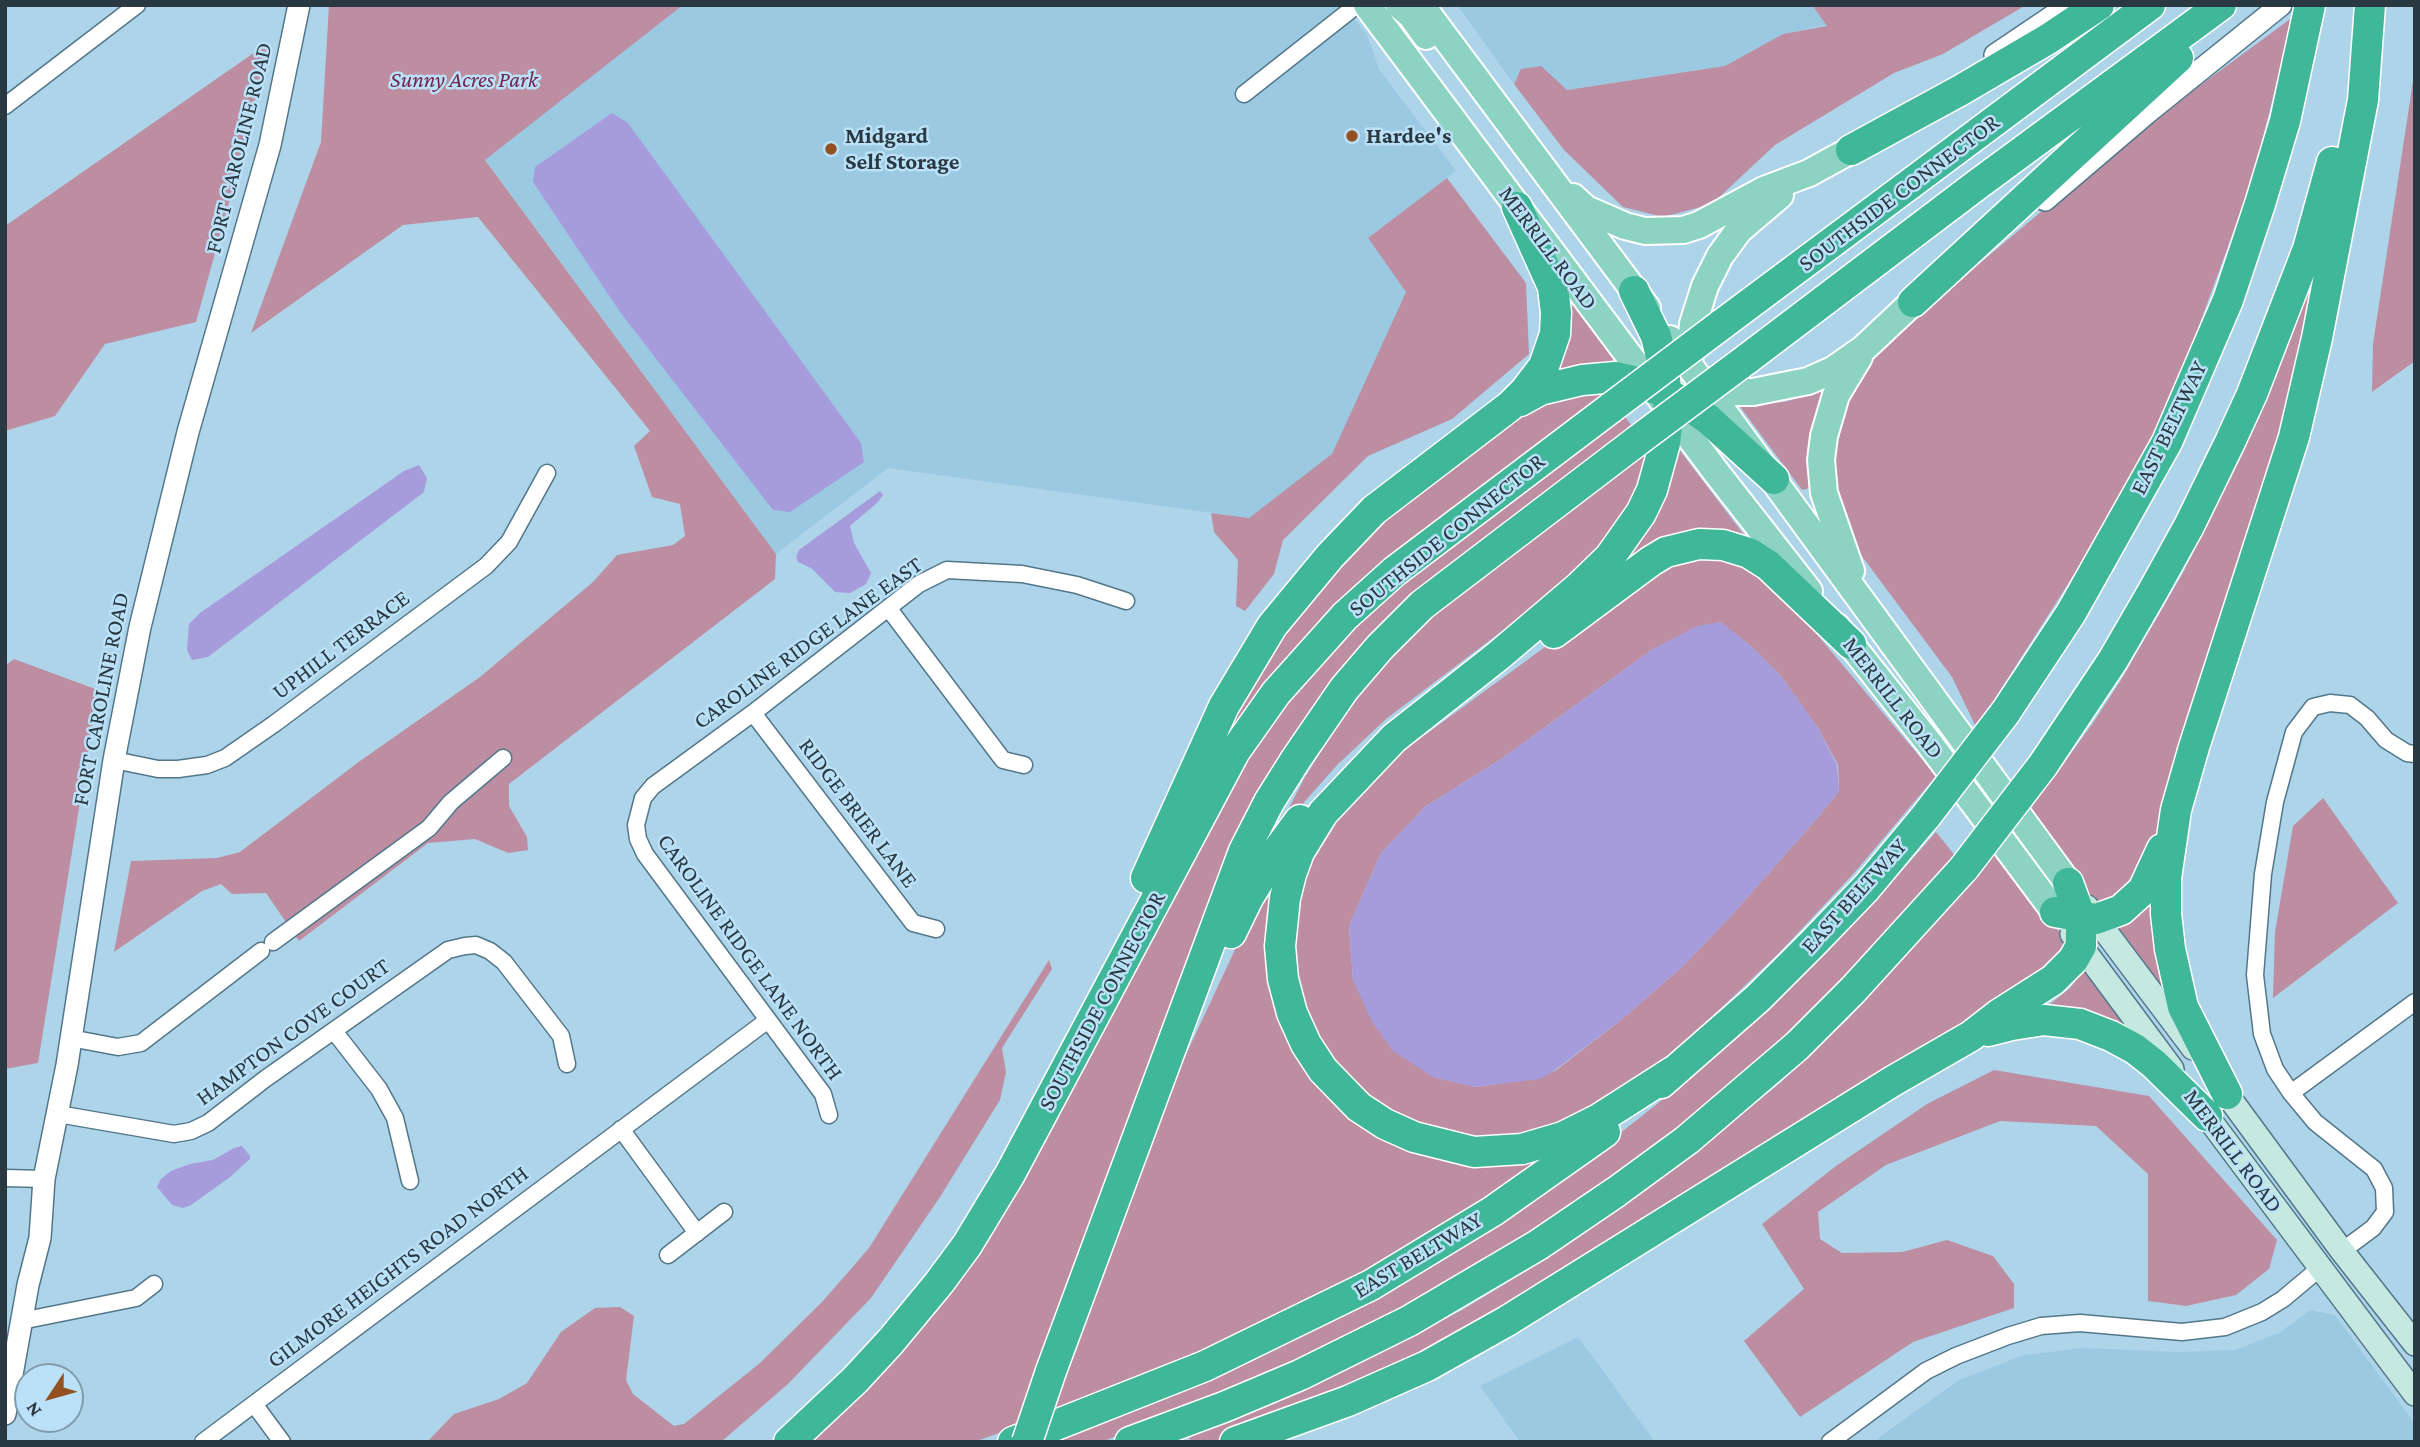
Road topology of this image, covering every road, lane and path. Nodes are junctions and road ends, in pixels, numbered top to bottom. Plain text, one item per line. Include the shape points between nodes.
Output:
1 (137, 5) edge
2 (299, 5) edge
3 (1357, 5) edge
4 (1367, 5) edge
5 (1399, 5) edge
6 (1421, 5) edge
7 (2069, 5) edge
8 (2099, 5) edge
9 (2150, 5) edge
10 (2221, 5) edge
11 (2230, 5) edge
12 (2370, 5) edge
13 (2300, 6) edge
14 (1244, 94) dead end
15 (5, 106) edge
16 (1851, 150) junction
17 (1539, 164) junction
18 (1809, 173) junction
19 (1517, 207) junction
20 (1634, 291) junction
21 (1913, 302) junction
22 (1863, 349) junction
23 (1678, 386) junction
24 (1510, 406) junction
25 (547, 473) dead end
26 (1774, 479) joint
27 (1610, 557) junction
28 (1860, 598) junction
29 (1126, 601) dead end
30 (889, 609) junction
31 (1851, 644) junction
32 (753, 713) junction
33 (2415, 754) edge
34 (503, 758) dead end
35 (114, 760) junction
36 (1024, 765) dead end
37 (1353, 780) junction
38 (2176, 810) junction
39 (636, 825) joint
40 (2068, 883) joint
41 (2078, 924) junction
42 (936, 929) dead end
43 (2413, 1006) edge
44 (768, 1020) junction
45 (1181, 1021) junction
46 (334, 1031) junction
47 (1971, 1036) junction
48 (70, 1038) junction
49 (567, 1064) dead end
50 (1674, 1071) junction
51 (2291, 1093) junction
52 (2227, 1094) junction
53 (58, 1114) junction
54 (829, 1115) dead end
55 (1042, 1115) junction
56 (2213, 1125) junction
57 (621, 1129) junction
58 (5, 1178) edge
59 (44, 1180) junction
60 (411, 1181) dead end
61 (724, 1212) dead end
62 (697, 1233) junction
63 (2342, 1251) junction
64 (668, 1255) dead end
65 (2320, 1268) junction
66 (154, 1284) dead end
67 (21, 1321) junction
68 (2415, 1344) edge
69 (2415, 1358) edge
70 (9, 1362) edge
71 (2415, 1394) edge
72 (254, 1404) junction
73 (5, 1414) edge
74 (203, 1442) edge
75 (282, 1442) edge
76 (789, 1442) edge
77 (1013, 1442) edge
78 (1027, 1442) edge
79 (1130, 1442) edge
80 (1235, 1442) edge
81 (1830, 1442) edge

1 - 15 street
2 - 35 street, FORT CAROLINE ROAD via 270,145 188,432 140,627
3 - 14 street
4 - 19 main road, MERRILL ROAD
5 - 20 main road via 1581,245
6 - 17 main road, MERRILL ROAD
7 - 16 street
8 - 16 highway
9 - 55 highway, SOUTHSIDE CONNECTOR, bridge via 1395,571 1345,616 1276,693 1235,751
10 - 45 highway, SOUTHSIDE CONNECTOR, bridge via 1422,605 1344,690 1269,802 1244,850
11 - 21 highway via 2210,29
12 - 38 highway via 2363,100 2294,437
12 - 79 highway, bridge via 2308,248 2252,394 2195,514 2113,660 2043,765 1964,868 1797,1046 1616,1192 1538,1245 1409,1321 1300,1375
13 - 21 street via 2147,113 1998,239
13 - 50 highway, EAST BELTWAY, bridge via 2284,121 2228,300 2167,442 2071,613 2004,713 1866,888 1758,998
16 - 18 main road
17 - 18 main road via 1586,209 1625,226 1665,232 1699,225 1764,190
17 - 20 main road, MERRILL ROAD
18 - 23 main road via 1759,211 1720,256 1705,286
19 - 23 main road, MERRILL ROAD via 1583,294
19 - 24 highway via 1553,287 1556,324 1544,366
20 - 23 highway
21 - 22 main road
22 - 23 main road via 1833,370 1779,388 1731,392
22 - 28 main road via 1836,395 1821,460 1824,493
23 - 24 highway via 1615,377 1583,380 1540,390
23 - 26 highway
23 - 27 highway via 1652,490
23 - 31 main road, MERRILL ROAD via 1716,472
24 - 55 highway via 1374,510 1272,626 1208,739
25 - 35 street, UPHILL TERRACE via 509,542 486,566 225,758 178,769
26 - 28 main road, MERRILL ROAD
27 - 37 highway via 1535,626 1394,738
27 - 45 highway via 1378,736 1343,769 1275,854 1248,898 1208,982
28 - 40 main road, MERRILL ROAD
29 - 30 street, CAROLINE RIDGE LANE EAST via 1022,574 947,570 919,584
30 - 32 street, CAROLINE RIDGE LANE EAST
30 - 36 street via 1003,760
31 - 37 highway via 1768,565 1749,553 1723,545 1684,547 1651,561
31 - 41 main road, MERRILL ROAD
32 - 39 street, CAROLINE RIDGE LANE EAST via 653,786 643,799
32 - 42 street, RIDGE BRIER LANE via 913,923
33 - 51 street via 2386,740 2350,705 2313,707 2294,732 2275,802 2263,874 2255,975 2262,1034 2275,1069
34 - 48 street via 451,802 429,828 141,1044 118,1047
35 - 48 street, FORT CAROLINE ROAD
37 - 50 highway via 1322,813 1298,852 1285,898 1280,946 1292,1013 1306,1044 1344,1093 1385,1124 1414,1137 1474,1152 1522,1149 1563,1137 1599,1119
38 - 41 highway via 2143,890 2121,910
38 - 52 highway via 2166,878 2170,949 2183,1007
39 - 44 street, CAROLINE RIDGE LANE NORTH via 645,854
40 - 41 highway
41 - 47 highway via 2073,960 2053,981
41 - 52 main road, MERRILL ROAD
41 - 56 main road, MERRILL ROAD
43 - 51 street
44 - 54 street, CAROLINE RIDGE LANE NORTH via 823,1094
44 - 57 street, GILMORE HEIGHTS ROAD NORTH
45 - 78 highway, SOUTHSIDE CONNECTOR, bridge
46 - 49 street, HAMPTON COVE COURT via 448,950 476,945 505,962 561,1037
46 - 53 street, HAMPTON COVE COURT via 191,1131 174,1134
46 - 60 street via 379,1089 395,1118
47 - 56 highway via 2044,1020 2080,1024 2135,1049
47 - 80 highway via 1518,1315 1427,1366
48 - 53 street, FORT CAROLINE ROAD
50 - 77 highway, EAST BELTWAY via 1619,1121 1540,1179 1371,1285 1205,1366
51 - 63 street via 2315,1122 2374,1169 2384,1188 2385,1212 2373,1228
52 - 63 main road, MERRILL ROAD
53 - 59 street, FORT CAROLINE ROAD
55 - 76 highway, SOUTHSIDE CONNECTOR via 967,1245 939,1283 855,1380
56 - 63 main road via 2237,1139 2311,1237 2322,1246
56 - 65 main road, MERRILL ROAD
57 - 62 street
57 - 72 street, GILMORE HEIGHTS ROAD NORTH
58 - 59 street
59 - 67 street, FORT CAROLINE ROAD via 40,1238
61 - 62 street
62 - 64 street
63 - 68 main road, MERRILL ROAD
65 - 69 main road via 2343,1271 2397,1343
65 - 71 main road, MERRILL ROAD
65 - 81 street via 2283,1299 2225,1327 2182,1332 2080,1323 2041,1326 2008,1336 1926,1371
66 - 67 street via 136,1297
67 - 70 street, FORT CAROLINE ROAD
70 - 73 street, FORT CAROLINE ROAD
72 - 74 street, GILMORE HEIGHTS ROAD NORTH
72 - 75 street

